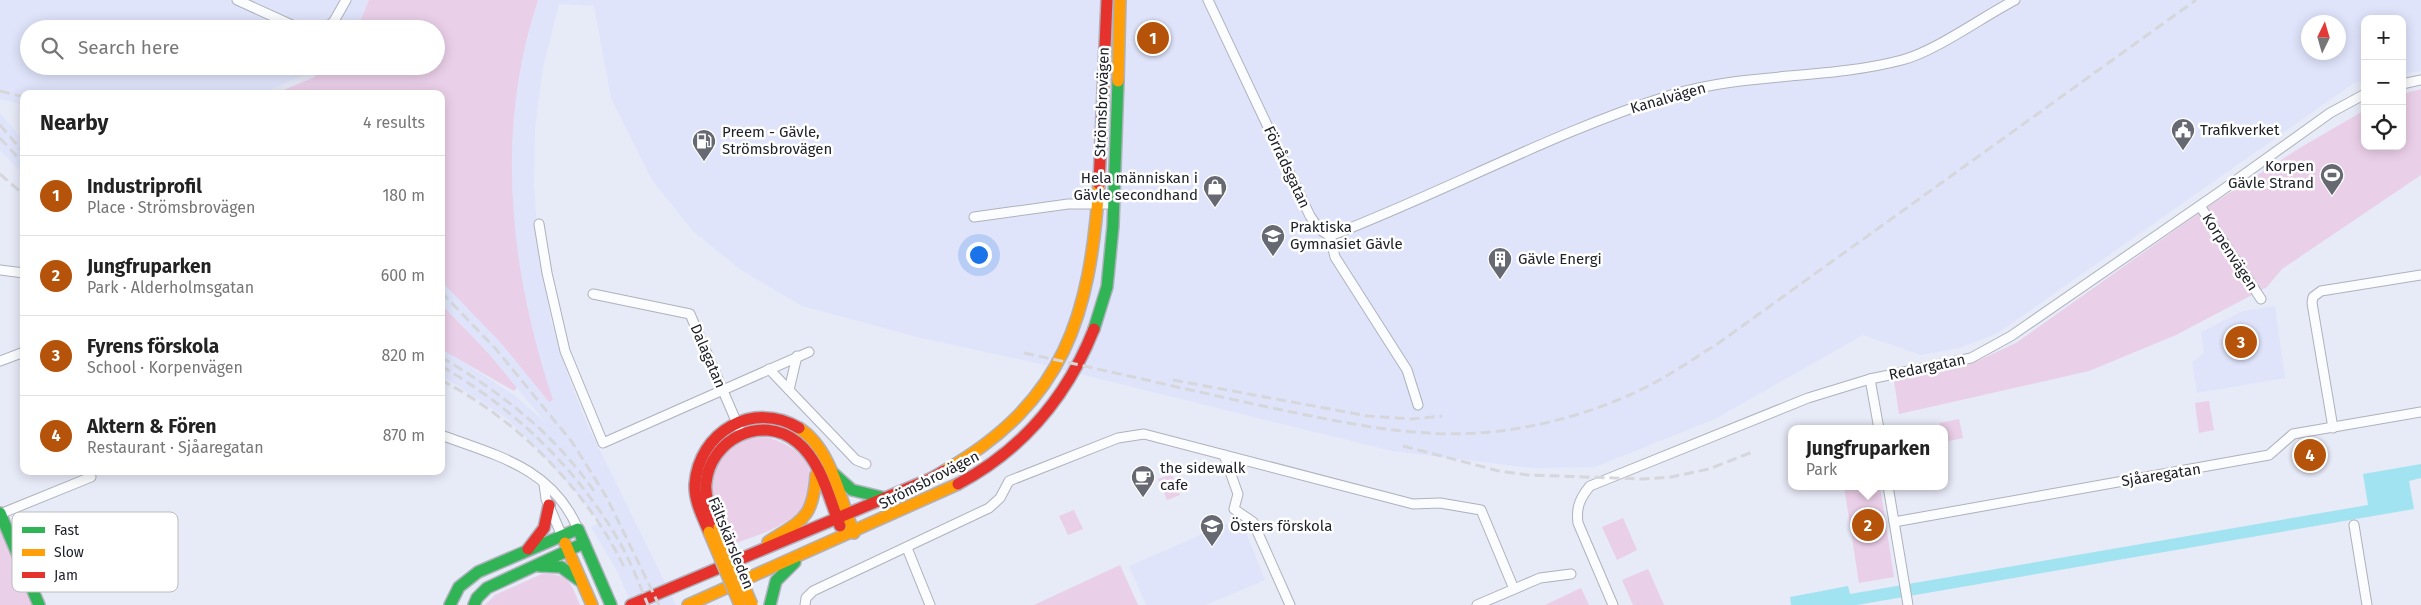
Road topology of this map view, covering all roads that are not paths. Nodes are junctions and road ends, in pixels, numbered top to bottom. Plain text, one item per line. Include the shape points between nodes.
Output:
1 (237, 0) edge
2 (346, 0) edge
3 (1107, 0) edge
4 (1120, 0) edge
5 (1208, 0) edge
6 (2015, 0) edge
7 (280, 20) edge
8 (335, 20) edge
9 (2421, 80) edge
10 (2406, 83) edge
11 (2361, 96) edge
12 (1097, 204) junction
13 (1113, 204) junction
14 (2200, 206) junction
15 (974, 217) dead end
16 (539, 224) dead end
17 (1330, 236) junction
18 (0, 270) edge
19 (20, 272) edge
20 (2421, 275) edge
21 (593, 294) dead end
22 (2261, 300) dead end
23 (809, 352) dead end
24 (20, 354) edge
25 (797, 356) junction
26 (0, 361) edge
27 (769, 369) junction
28 (1870, 380) junction
29 (722, 390) junction
30 (789, 390) junction
31 (1418, 405) dead end
32 (2421, 412) edge
33 (1878, 425) edge
34 (739, 428) junction
35 (2333, 428) junction
36 (445, 438) edge
37 (1224, 455) junction
38 (866, 464) dead end
39 (828, 468) junction
40 (816, 470) junction
41 (88, 475) edge
42 (544, 484) junction
43 (1889, 490) edge
44 (885, 498) junction
45 (549, 505) junction
46 (0, 514) edge
47 (842, 517) junction
48 (1894, 522) junction
49 (2354, 525) dead end
50 (578, 529) junction
51 (714, 529) junction
52 (849, 535) junction
53 (562, 536) junction
54 (12, 542) edge
55 (584, 543) junction
56 (815, 548) junction
57 (907, 548) junction
58 (568, 550) junction
59 (526, 551) junction
60 (748, 557) junction
61 (532, 567) junction
62 (1571, 574) dead end
63 (584, 586) junction
64 (1514, 589) junction
65 (33, 592) edge
66 (1908, 602) edge
67 (39, 605) edge
68 (450, 605) edge
69 (474, 605) edge
70 (592, 605) edge
71 (611, 605) edge
72 (631, 605) edge
73 (688, 605) edge
74 (740, 605) edge
75 (752, 605) edge
76 (770, 605) edge
77 (805, 605) edge
78 (930, 605) edge
79 (1290, 605) edge
80 (1477, 605) edge
81 (1613, 605) edge
82 (2367, 605) edge

1 - 7 street
2 - 8 street
3 - 12 main road, Strömsbrovägen
4 - 13 main road, Strömsbrovägen
5 - 17 street, Förrådsgatan via 1310,216 1319,229
6 - 17 street, Kanalvägen via 1903,60 1841,71 1767,76 1673,94 1607,117
9 - 10 street
11 - 14 street, Redargatan via 2330,113
12 - 13 street
12 - 15 street via 1068,204
12 - 44 main road, Strömsbrovägen via 1084,301 1071,338 1054,371 1002,434 968,459
13 - 52 main road, Strömsbrovägen via 1107,287 1099,317 1084,354 1060,396 1017,444 992,465 936,496
14 - 22 street, Korpenvägen
14 - 28 street, Redargatan via 2011,336 1971,358
16 - 29 street via 565,351 604,443
17 - 31 street via 1335,257 1407,370
18 - 19 street
20 - 35 street via 2321,291 2313,297
21 - 29 street, Dalagatan via 690,314
23 - 25 street
24 - 26 street
25 - 27 street
25 - 30 street
27 - 29 street
27 - 30 street
28 - 33 street
28 - 81 street, Redargatan via 1808,398 1590,486 1580,498 1578,523
29 - 34 street, Dalagatan
30 - 38 street via 856,460
32 - 35 street, Sjåaregatan
34 - 39 main road, Fältskärsleden via 754,418 785,421 802,430 816,444
34 - 40 main road, Fältskärsleden via 783,433 804,449
34 - 51 main road, Fältskärsleden via 710,465 706,484
35 - 48 street, Sjåaregatan via 2293,434 2269,455 2260,457
36 - 42 street via 533,473
37 - 57 street via 1144,434 1118,438 1009,481 1000,498 988,508
37 - 64 street via 1413,504 1440,503 1481,510
37 - 79 street via 1238,494 1234,509 1256,527
39 - 44 main road via 852,490
39 - 47 main road, Fältskärsleden
40 - 47 main road, Fältskärsleden
40 - 60 main road via 816,493 810,513
41 - 46 street
42 - 45 street
42 - 50 street via 561,498
43 - 48 street
44 - 47 main road, Strömsbrovägen
45 - 53 street
45 - 59 main road via 544,528
46 - 54 main road
47 - 52 main road, Fältskärsleden
47 - 60 main road, Strömsbrovägen
48 - 66 street
49 - 82 street
50 - 53 main road
50 - 55 main road
51 - 74 main road, Fältskärsleden, bridge
51 - 75 main road, Fältskärsleden, bridge
52 - 56 main road, Strömsbrovägen
53 - 58 main road
53 - 59 main road
55 - 58 main road
55 - 71 main road
56 - 73 main road, Strömsbrovägen
56 - 76 main road via 782,572 776,581
57 - 77 street via 813,591 806,598
57 - 78 street
58 - 61 main road
58 - 63 main road
59 - 68 main road via 471,576 456,592
60 - 72 main road, Strömsbrovägen
61 - 63 main road via 561,567
61 - 69 main road via 486,588
62 - 64 street via 1540,578
63 - 70 main road
64 - 80 street
65 - 67 main road

